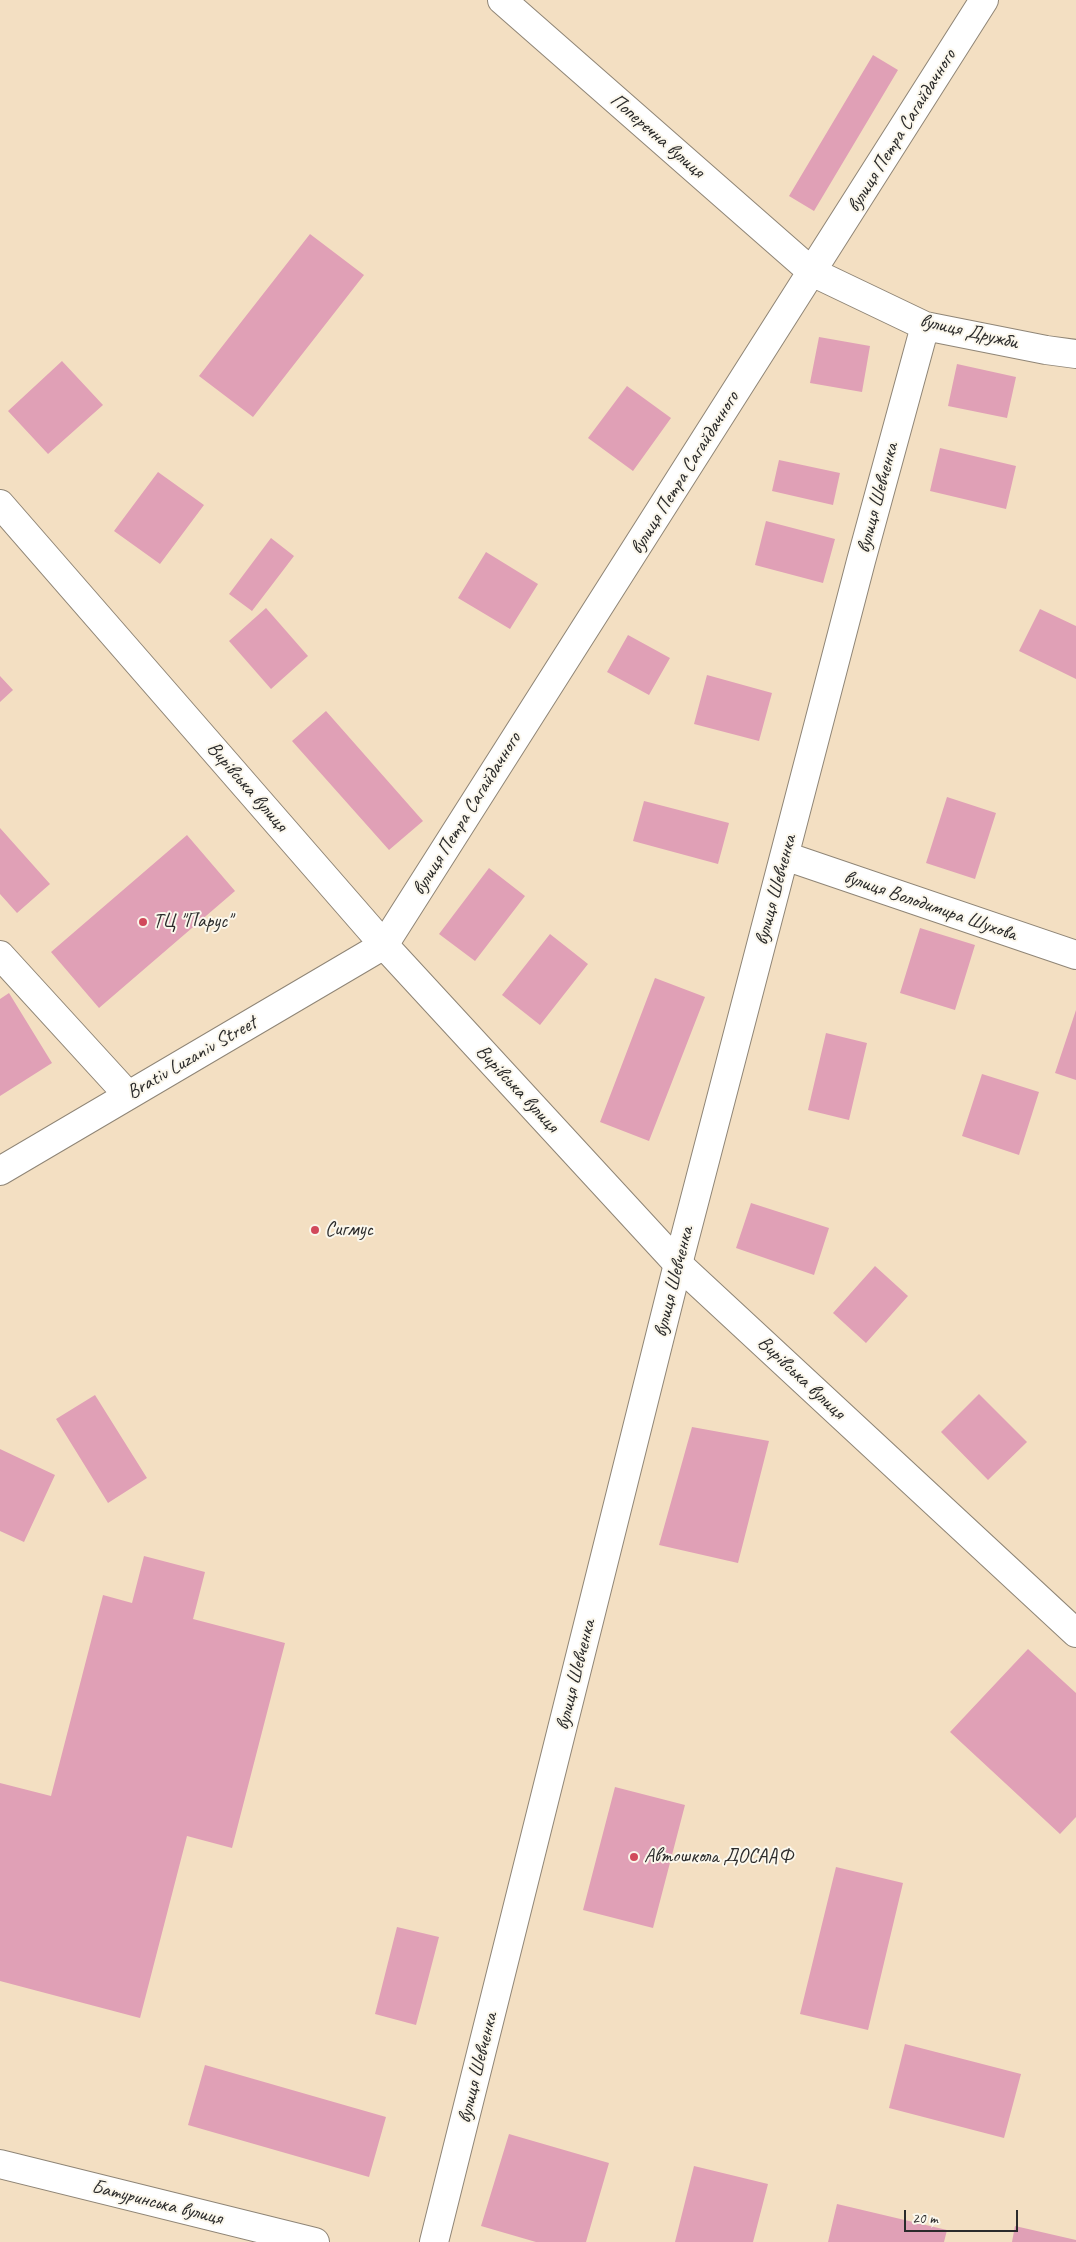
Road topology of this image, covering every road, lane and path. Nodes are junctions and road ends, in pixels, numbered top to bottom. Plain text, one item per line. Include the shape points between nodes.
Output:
1 (502, 0) edge
2 (984, 0) edge
3 (812, 272) junction
4 (925, 326) junction
5 (1076, 354) edge
6 (0, 504) edge
7 (785, 856) junction
8 (384, 944) junction
9 (0, 955) edge
10 (1076, 955) edge
11 (128, 1095) junction
12 (0, 1171) edge
13 (678, 1264) junction
14 (1076, 1633) edge
15 (0, 2164) edge
16 (315, 2242) edge
17 (434, 2242) edge

1 - 3 street, Поперечна вулиця
2 - 3 street, вулиця Петра Сагайдачного
3 - 4 street, вулиця Дружби
3 - 8 street, вулиця Петра Сагайдачного
4 - 5 street, вулиця Дружби
4 - 7 street, вулиця Шевченка
6 - 8 street, Вирівська вулиця
7 - 10 street, вулиця Володимира Шухова
7 - 13 street, вулиця Шевченка
8 - 11 street, Brativ Luzaniv Street
8 - 13 street, Вирівська вулиця
9 - 11 street
11 - 12 street, Brativ Luzaniv Street
13 - 14 street, Вирівська вулиця
13 - 17 street, вулиця Шевченка
15 - 16 street, Батуринська вулиця

